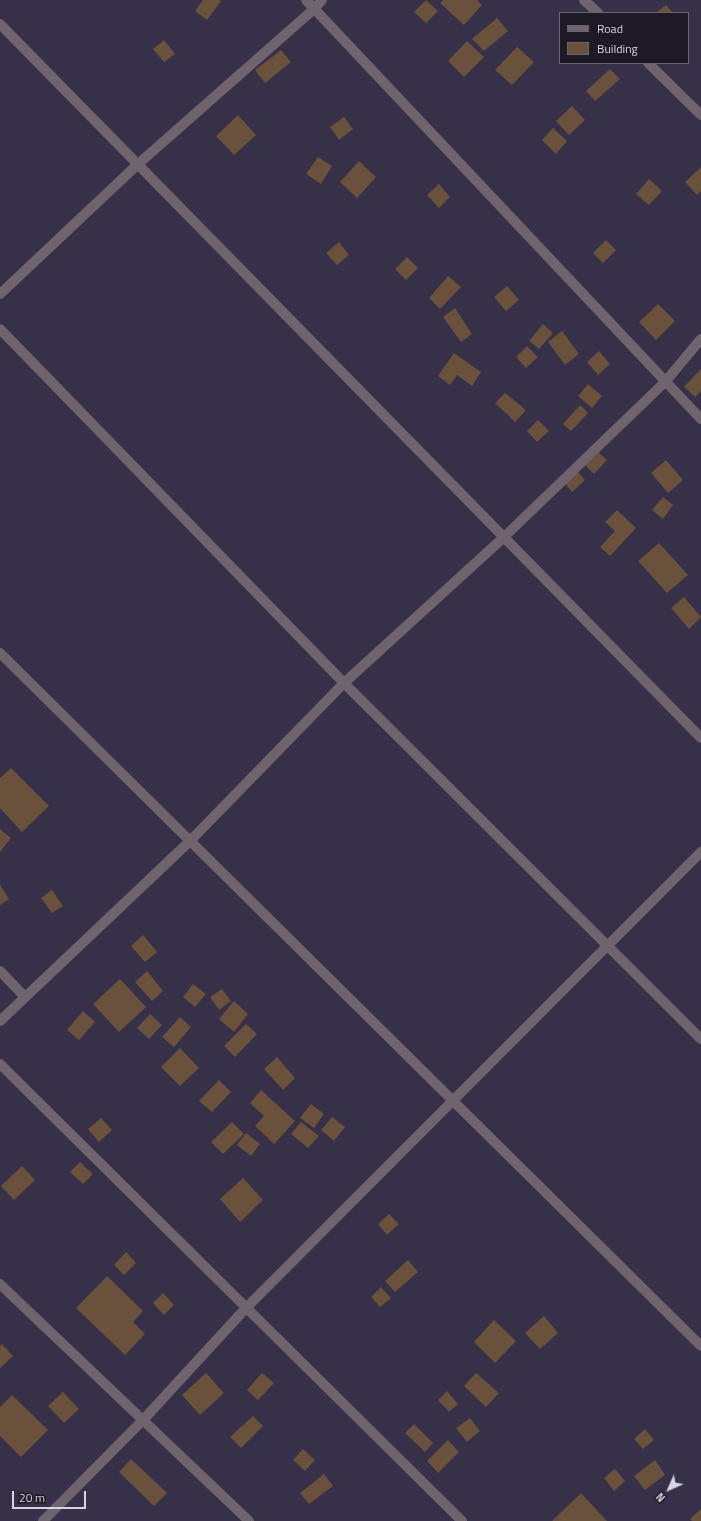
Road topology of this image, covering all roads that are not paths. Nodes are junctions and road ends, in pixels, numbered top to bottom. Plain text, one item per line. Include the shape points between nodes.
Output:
1 (306, 0) edge
2 (322, 0) edge
3 (584, 0) edge
4 (314, 9) junction
5 (597, 12) edge
6 (0, 24) edge
7 (649, 64) edge
8 (701, 115) edge
9 (137, 165) junction
10 (0, 294) edge
11 (0, 329) edge
12 (701, 339) edge
13 (665, 382) junction
14 (701, 419) edge
15 (503, 538) junction
16 (0, 653) edge
17 (344, 683) junction
18 (701, 738) edge
19 (190, 841) junction
20 (701, 852) edge
21 (607, 946) junction
22 (0, 971) edge
23 (25, 997) junction
24 (0, 1021) edge
25 (701, 1039) edge
26 (0, 1064) edge
27 (453, 1100) junction
28 (0, 1284) edge
29 (246, 1308) junction
30 (701, 1346) edge
31 (143, 1420) junction
32 (48, 1519) edge
33 (249, 1521) edge
34 (462, 1521) edge

1 - 4 street
2 - 4 street
3 - 5 street
4 - 9 street
4 - 13 street
6 - 9 street
7 - 8 street
9 - 10 street
9 - 15 street
11 - 17 street
12 - 13 street
13 - 14 street
13 - 15 street
15 - 17 street
15 - 18 street
16 - 19 street
17 - 19 street
17 - 21 street
19 - 23 street
19 - 27 street
20 - 21 street
21 - 25 street
21 - 27 street
22 - 23 street
23 - 24 street
26 - 29 street
27 - 29 street
27 - 30 street
28 - 31 street
29 - 31 street
29 - 34 street
31 - 32 street
31 - 33 street

